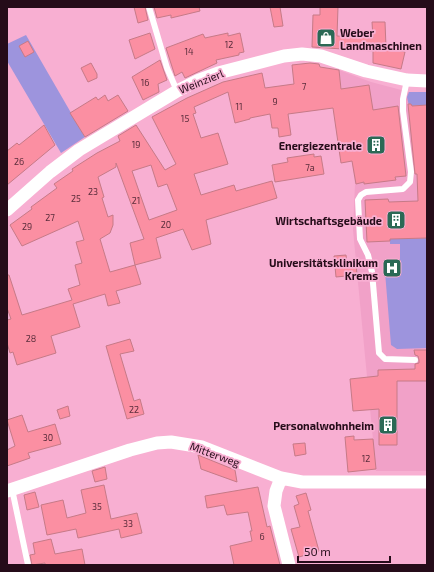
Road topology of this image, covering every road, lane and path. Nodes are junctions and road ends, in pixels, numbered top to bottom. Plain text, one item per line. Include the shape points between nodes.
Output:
1 (149, 7) edge
2 (407, 80) junction
3 (427, 81) edge
4 (177, 90) junction
5 (7, 210) edge
6 (415, 360) dead end
7 (281, 478) junction
8 (427, 482) edge
9 (9, 490) edge
10 (28, 565) edge
11 (289, 565) edge

1 - 4 lane via 167,68
2 - 3 street, Weinzierl
2 - 4 street, Weinzierl via 321,56 302,54 284,56 218,73
2 - 6 lane via 403,99 410,182 403,189 366,192 361,194 358,200 360,239 368,255 372,272 379,353 385,359
4 - 5 street, Weinzierl via 79,150
7 - 8 street, Mitterweg via 320,483
7 - 9 street, Mitterweg via 202,447 171,442 130,450
7 - 11 street via 274,506
9 - 10 lane

